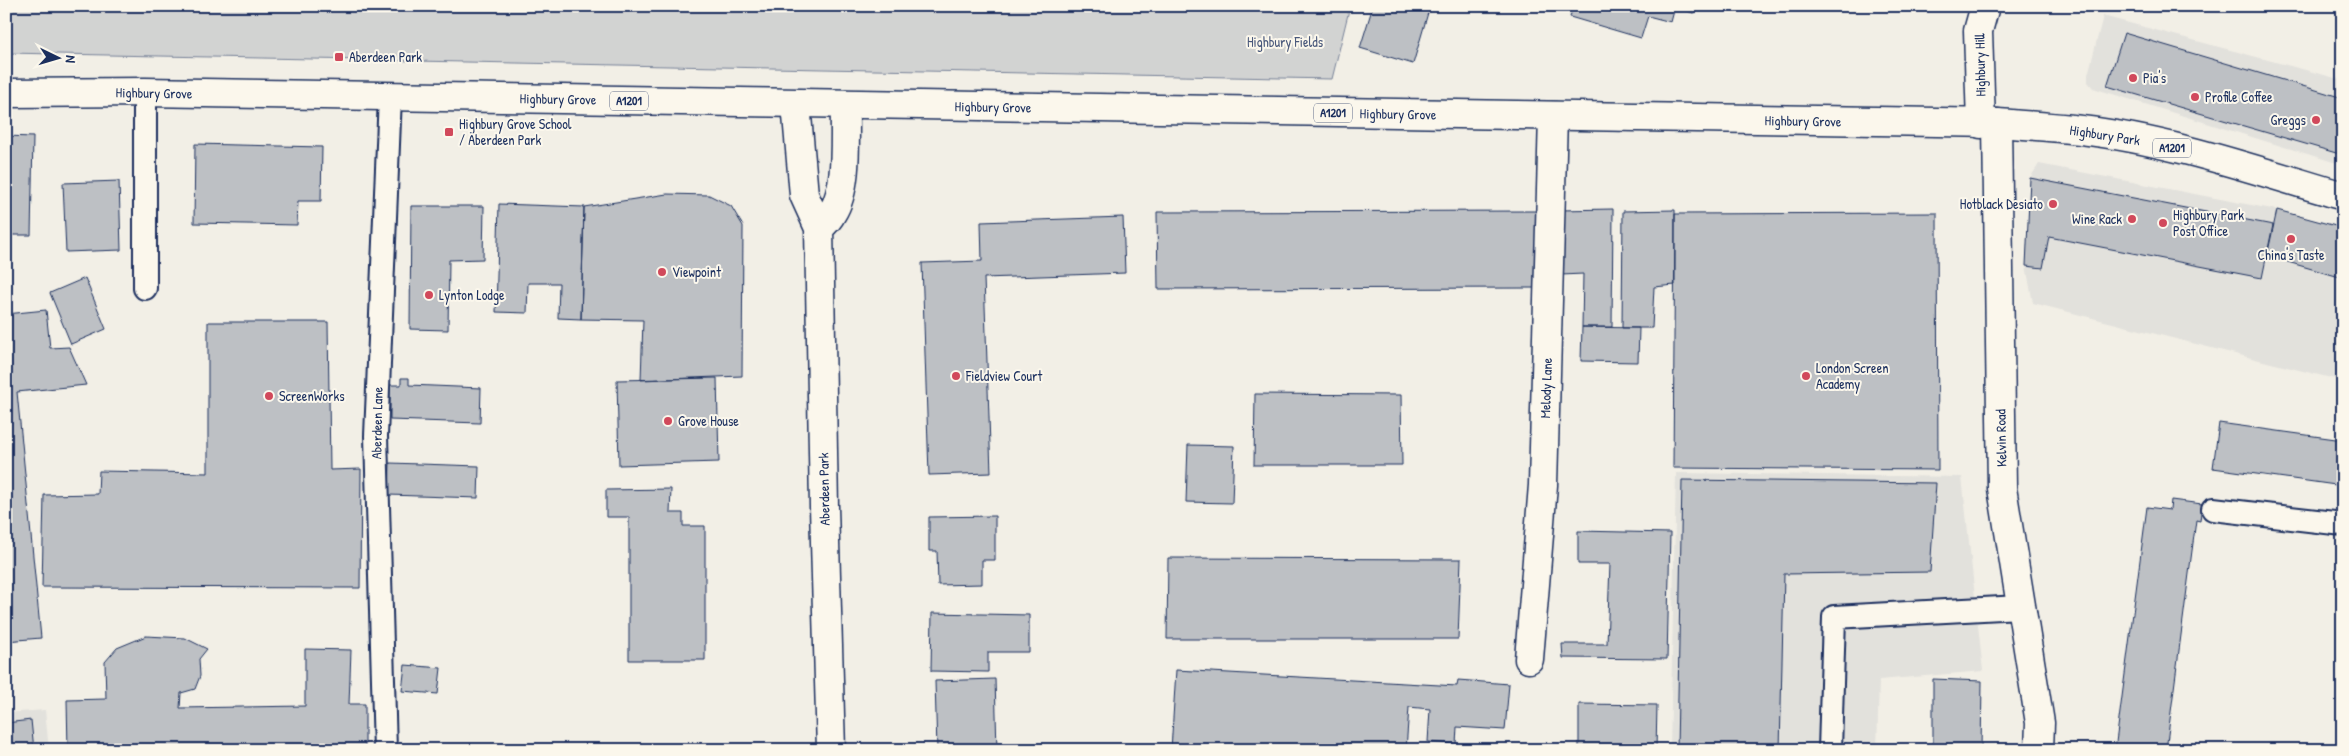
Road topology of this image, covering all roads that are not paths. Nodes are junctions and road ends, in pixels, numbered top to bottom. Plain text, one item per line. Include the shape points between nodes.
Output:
1 (1986, 6) edge
2 (6, 92) edge
3 (145, 92) junction
4 (390, 96) junction
5 (796, 104) junction
6 (845, 104) junction
7 (1553, 116) junction
8 (1989, 124) junction
9 (2343, 196) edge
10 (819, 228) junction
11 (145, 288) dead end
12 (2213, 509) dead end
13 (2343, 524) edge
14 (2020, 607) junction
15 (1528, 659) dead end
16 (385, 750) edge
17 (831, 750) edge
18 (1830, 750) edge
19 (2039, 750) edge

1 - 8 main road, Highbury Hill via 1978,31
2 - 3 main road, Highbury Grove / A1201
3 - 4 main road, Highbury Grove / A1201
3 - 11 lane
4 - 5 main road, Highbury Grove / A1201
4 - 16 lane, Aberdeen Lane via 376,436
5 - 6 main road, Highbury Grove / A1201
5 - 10 main road, Aberdeen Park via 804,195
6 - 7 main road, Highbury Grove / A1201
6 - 10 main road via 844,162 839,198 832,214
7 - 8 main road, Highbury Grove / A1201
7 - 15 main road, Melody Lane via 1543,485
8 - 9 main road, Highbury Park / A1201 via 2082,130 2138,140 2244,166
8 - 14 main road, Kelvin Road via 2001,474
10 - 17 main road, Aberdeen Park
12 - 13 lane
14 - 18 lane via 1834,617
14 - 19 main road, Kelvin Road via 2040,723

